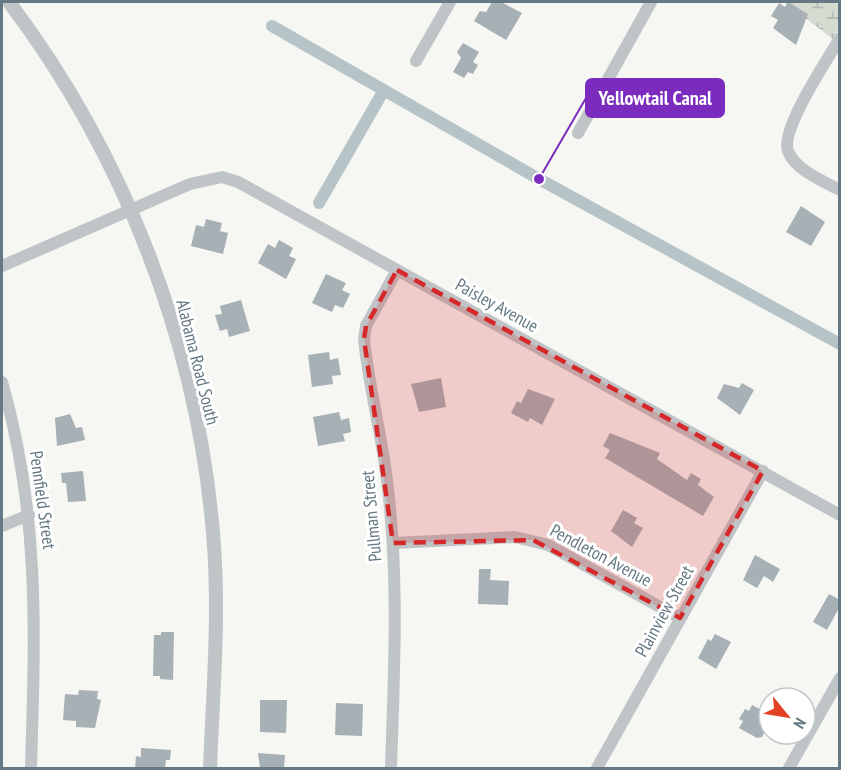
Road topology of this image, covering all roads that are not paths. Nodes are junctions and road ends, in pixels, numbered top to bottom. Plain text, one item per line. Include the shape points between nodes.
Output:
1 (9, 2) edge
2 (450, 2) edge
3 (651, 2) edge
4 (840, 38) edge
5 (416, 61) dead end
6 (578, 133) dead end
7 (840, 190) edge
8 (130, 209) junction
9 (2, 266) edge
10 (397, 270) junction
11 (2, 382) edge
12 (763, 471) junction
13 (29, 515) junction
14 (840, 515) edge
15 (2, 526) edge
16 (393, 543) junction
17 (680, 618) junction
18 (840, 678) edge
19 (31, 768) edge
20 (210, 768) edge
21 (391, 768) edge
22 (597, 768) edge
23 (789, 768) edge

1 - 8 street, Alabama Road South via 81,112
2 - 5 street
3 - 6 street
4 - 7 street via 785,141 788,153 803,169
8 - 9 street, Paisley Avenue
8 - 10 street, Paisley Avenue via 190,184 222,177 238,182
8 - 20 street, Alabama Road South via 178,346 206,474 216,615
10 - 12 street, Paisley Avenue
10 - 16 street, Pullman Street via 366,326 364,339 387,477
11 - 13 street, Pennfield Street via 22,465
12 - 14 street, Paisley Avenue
12 - 17 street, Plainview Street
13 - 15 street
13 - 19 street, Pennfield Street via 35,626
16 - 17 street, Pendleton Avenue via 515,537 533,540
16 - 21 street, Pullman Street
17 - 22 street, Plainview Street
18 - 23 street

